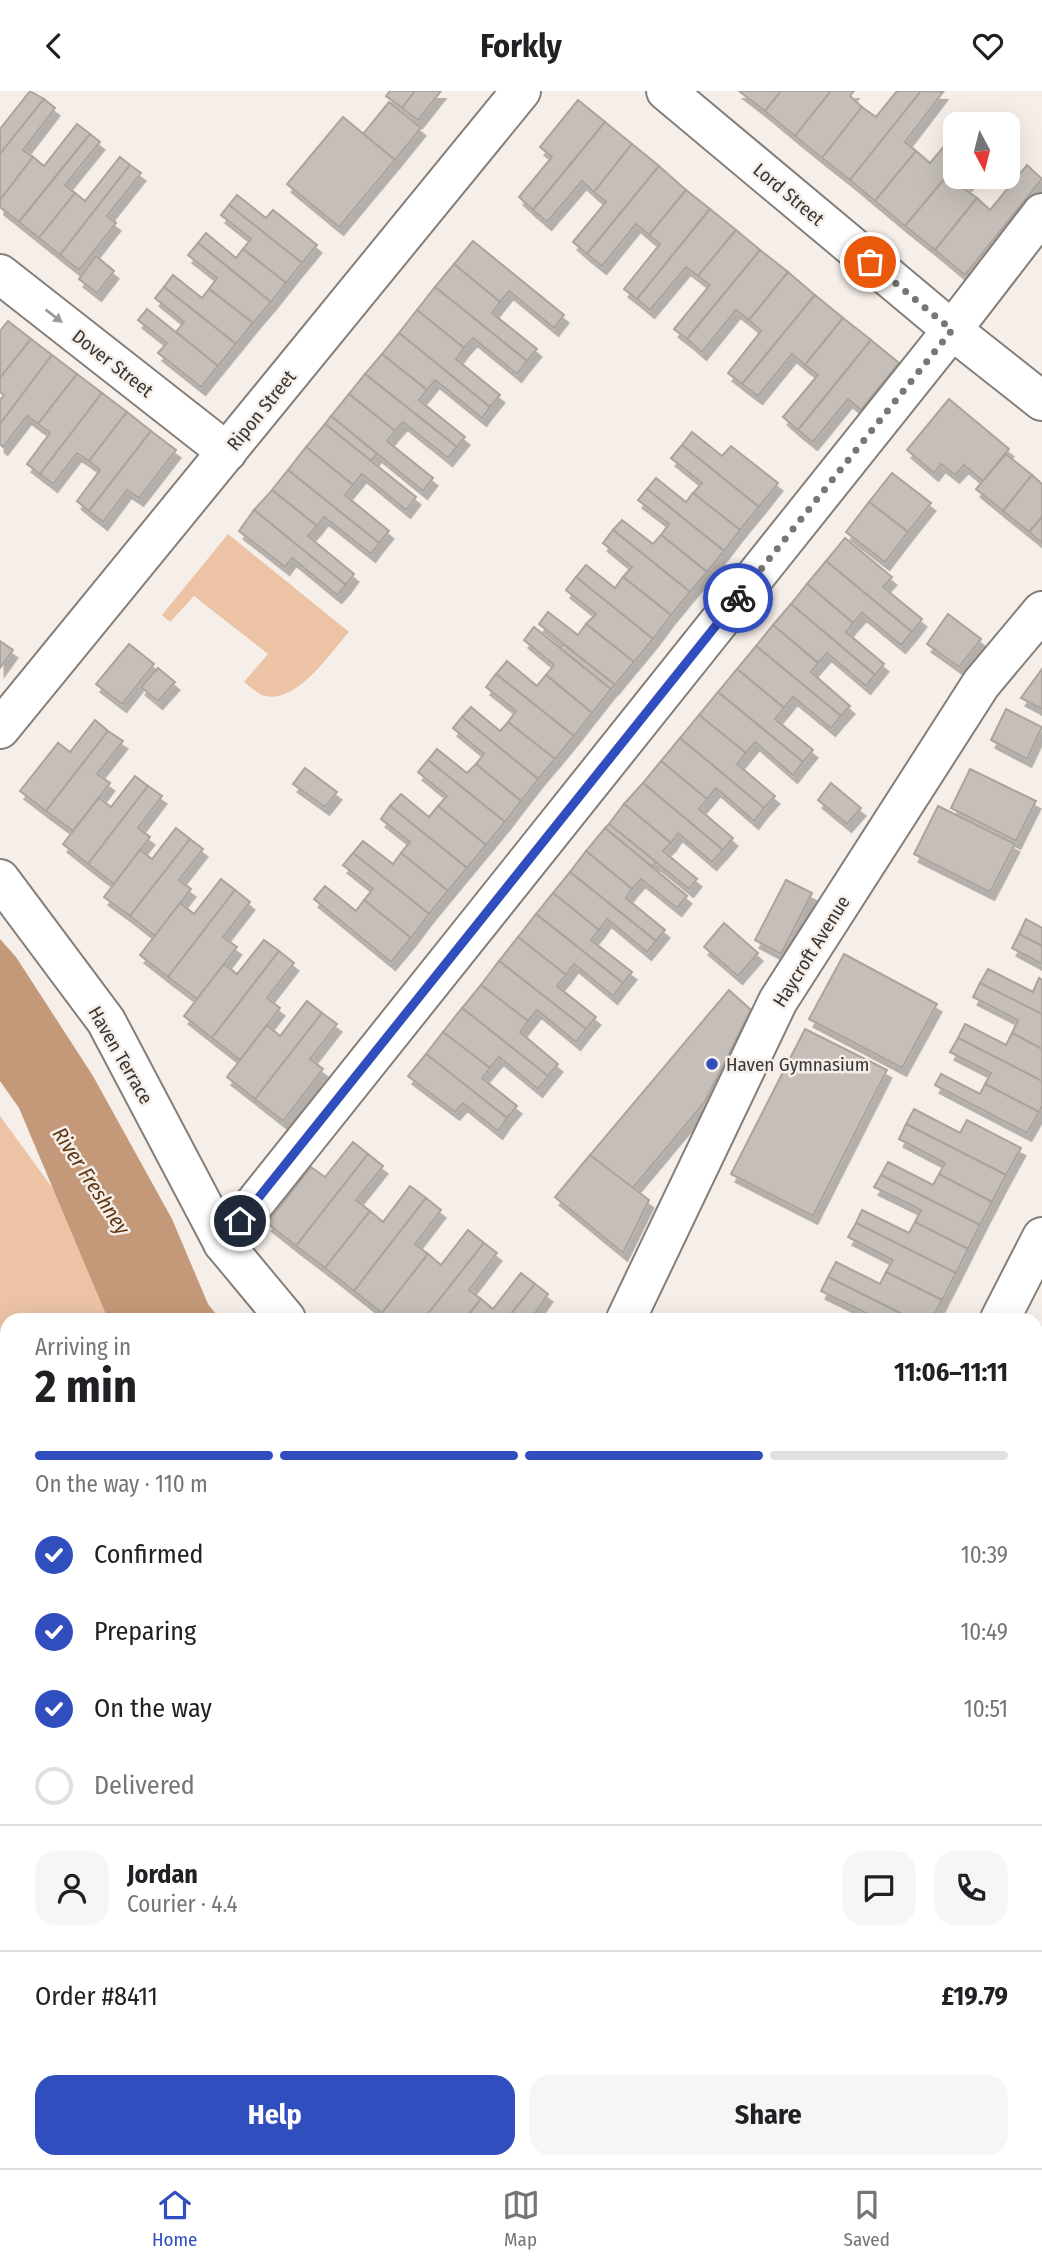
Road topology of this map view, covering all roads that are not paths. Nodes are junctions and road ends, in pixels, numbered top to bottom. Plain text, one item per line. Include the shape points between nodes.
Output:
1 (522, 91) edge
2 (666, 91) edge
3 (1042, 213) edge
4 (0, 274) edge
5 (952, 330) junction
6 (1042, 401) edge
7 (227, 451) junction
8 (1042, 611) edge
9 (0, 729) edge
10 (0, 879) edge
11 (1042, 1237) edge
12 (223, 1243) junction
13 (281, 1313) edge
14 (629, 1313) edge
15 (1003, 1313) edge

1 - 7 street, Ripon Street
2 - 5 street, Lord Street
3 - 5 street
4 -> 7 street, Dover Street
5 - 6 street, Lord Street
5 - 12 street
7 - 9 street, Ripon Street
8 - 14 street, Haycroft Avenue via 981,684 778,1000
10 - 12 street, Haven Terrace via 106,1021
11 - 15 street
12 - 13 street, Haven Terrace

